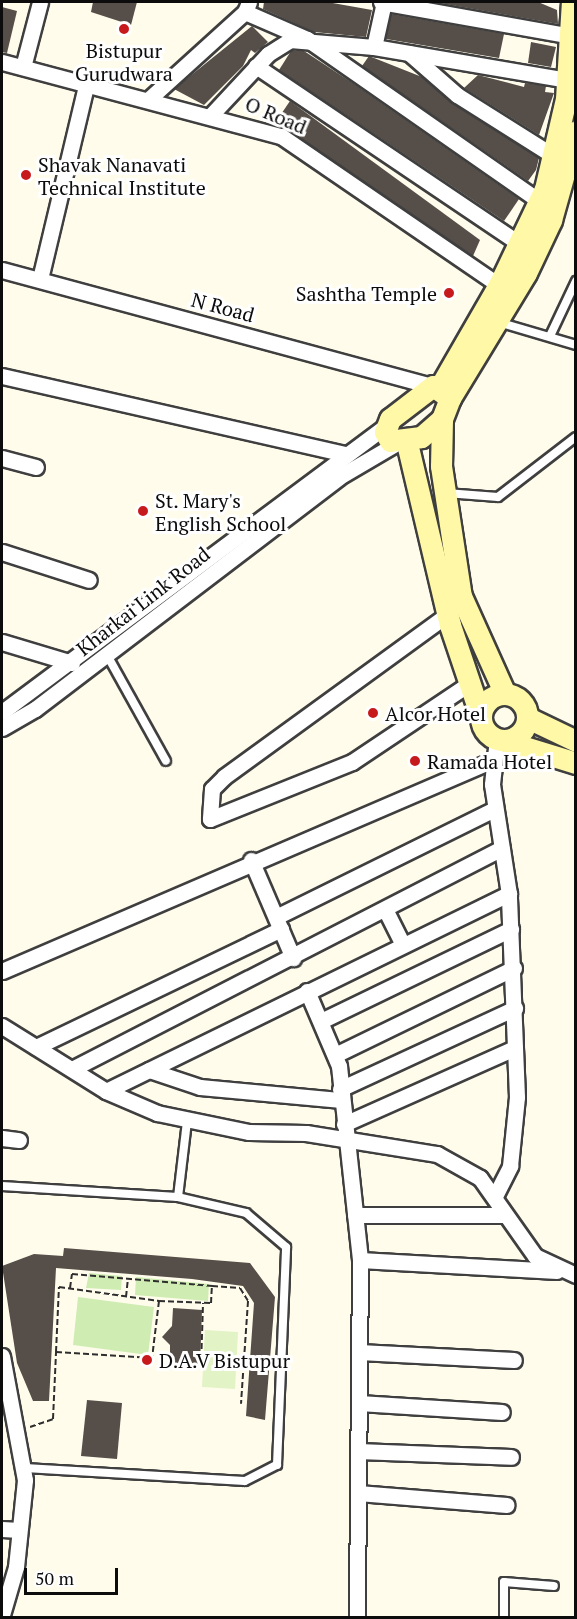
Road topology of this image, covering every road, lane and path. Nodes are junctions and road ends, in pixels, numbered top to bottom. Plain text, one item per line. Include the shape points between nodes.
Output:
1 (40, 2) edge
2 (383, 2) edge
3 (572, 2) edge
4 (247, 7) edge
5 (571, 36) junction
6 (307, 39) junction
7 (374, 47) junction
8 (409, 53) junction
9 (2, 62) edge
10 (256, 66) junction
11 (23, 67) junction
12 (568, 80) junction
13 (87, 82) junction
14 (150, 98) junction
15 (212, 114) junction
16 (576, 131) edge
17 (554, 156) junction
18 (539, 201) junction
19 (520, 244) junction
20 (2, 270) edge
21 (40, 279) junction
22 (576, 281) edge
23 (499, 285) junction
24 (565, 301) junction
25 (576, 305) edge
26 (497, 322) junction
27 (550, 336) junction
28 (576, 345) edge
29 (2, 376) edge
30 (441, 390) junction
31 (442, 419) junction
32 (397, 437) junction
33 (576, 437) edge
34 (346, 454) junction
35 (2, 458) edge
36 (36, 467) dead end
37 (444, 492) junction
38 (2, 552) edge
39 (89, 580) dead end
40 (448, 614) junction
41 (2, 642) edge
42 (107, 655) junction
43 (72, 663) junction
44 (467, 685) junction
45 (505, 694) junction
46 (2, 712) edge
47 (481, 717) junction
48 (528, 718) junction
49 (2, 728) edge
50 (576, 741) edge
51 (498, 747) junction
52 (166, 761) dead end
53 (576, 763) edge
54 (495, 809) junction
55 (502, 848) junction
56 (251, 860) junction
57 (509, 894) junction
58 (385, 909) junction
59 (278, 923) junction
60 (511, 929) junction
61 (404, 945) junction
62 (293, 957) junction
63 (514, 968) junction
64 (2, 971) edge
65 (307, 991) junction
66 (516, 1008) junction
67 (323, 1020) junction
68 (2, 1026) edge
69 (36, 1047) junction
70 (515, 1048) junction
71 (335, 1055) junction
72 (72, 1069) junction
73 (149, 1070) junction
74 (106, 1091) junction
75 (341, 1094) junction
76 (187, 1121) junction
77 (344, 1125) junction
78 (2, 1138) edge
79 (19, 1140) dead end
80 (347, 1140) junction
81 (2, 1186) edge
82 (495, 1196) junction
83 (178, 1197) junction
84 (355, 1215) junction
85 (503, 1215) junction
86 (360, 1260) junction
87 (560, 1272) junction
88 (576, 1275) edge
89 (128, 1279) junction
90 (212, 1286) junction
91 (70, 1288) junction
92 (126, 1297) junction
93 (159, 1301) junction
94 (203, 1303) junction
95 (156, 1331) junction
96 (161, 1332) dead end
97 (56, 1352) junction
98 (359, 1352) junction
99 (2, 1356) edge
100 (514, 1360) dead end
101 (201, 1367) dead end
102 (359, 1403) junction
103 (241, 1404) dead end
104 (502, 1412) dead end
105 (18, 1431) junction
106 (358, 1450) junction
107 (511, 1457) dead end
108 (25, 1468) junction
109 (358, 1493) junction
110 (507, 1505) dead end
111 (2, 1529) edge
112 (19, 1530) junction
113 (554, 1586) dead end
114 (2, 1615) edge
115 (357, 1617) edge
116 (504, 1617) edge

1 - 11 street
2 - 5 street
2 - 7 street
3 - 5 main road
4 - 6 street
4 - 14 street
5 - 12 main road
6 - 7 street
6 - 10 street via 278,45
6 - 18 street
7 - 8 street
8 - 12 street
8 - 17 street via 457,95
9 - 11 street, O Road
10 - 15 street
10 - 19 street
11 - 13 street, O Road
12 - 17 main road
13 - 14 street, O Road
13 - 21 street
14 - 15 street, O Road
15 - 23 street, O Road via 281,136 320,159
16 - 26 main road via 551,220
17 - 18 main road
18 - 19 main road
19 - 23 main road
20 - 21 street, N Road
21 - 30 street, N Road
22 - 24 lane
23 - 30 main road
24 - 25 lane
24 - 27 lane
26 - 27 lane
26 - 30 main road
27 - 28 lane
29 - 34 street
30 - 31 main road
30 - 32 main road via 407,402
31 - 32 main road
31 - 37 main road
32 - 34 street
32 - 40 main road
32 - 42 street, Kharkai Link Road
33 - 37 lane via 498,497
34 - 43 street
35 - 36 street
37 - 45 main road via 461,596
38 - 39 street
40 - 44 main road
40 - 44 street via 224,777 212,789 210,819 352,762
41 - 43 street
42 - 49 street, Kharkai Link Road
42 - 52 lane
43 - 46 street
44 - 47 main road
45 - 47 main road via 484,705
45 - 48 main road via 522,701
47 - 51 main road
48 - 50 main road
48 - 51 main road via 521,734
51 - 53 main road
51 - 54 street
51 - 56 street
54 - 55 street
54 - 59 street
55 - 57 street
55 - 58 street
56 - 59 street
56 - 64 street
57 - 60 street
57 - 61 street
58 - 61 street
58 - 62 street
59 - 62 street
59 - 69 street
60 - 63 street
60 - 67 street
61 - 65 street
62 - 72 street
63 - 66 street
63 - 71 street
65 - 67 street
65 - 73 street
66 - 70 street
66 - 75 street
67 - 71 street
68 - 69 street
69 - 72 street
70 - 77 street
70 - 82 street via 516,1134 510,1166
71 - 75 street
72 - 74 street
73 - 74 street
73 - 75 street via 200,1088
74 - 76 street
75 - 77 street
76 - 80 street
76 - 83 lane
77 - 80 street
78 - 79 street
80 - 82 street via 437,1154 466,1167
80 - 84 street
81 - 83 lane
82 - 85 street
83 - 108 lane via 246,1213 286,1247 277,1465 245,1481
84 - 85 street
84 - 86 street
85 - 87 street via 535,1256
86 - 87 street
86 - 98 street
87 - 88 street
89 - 90 path
89 - 91 path via 72,1274
89 - 92 path
90 - 94 path via 211,1303
90 - 103 path via 240,1288 248,1301
91 - 92 path
91 - 97 path via 59,1287
92 - 93 path
93 - 94 path
93 - 95 path
94 - 101 path
95 - 96 path
95 - 97 path via 152,1358
97 - 105 path via 52,1419
98 - 100 street
98 - 102 street
99 - 105 street
102 - 104 street
102 - 106 street
105 - 108 street
106 - 107 street
106 - 109 street
108 - 112 street
109 - 110 street
109 - 115 street
111 - 112 street
112 - 114 street via 11,1594
113 - 116 lane via 504,1582

